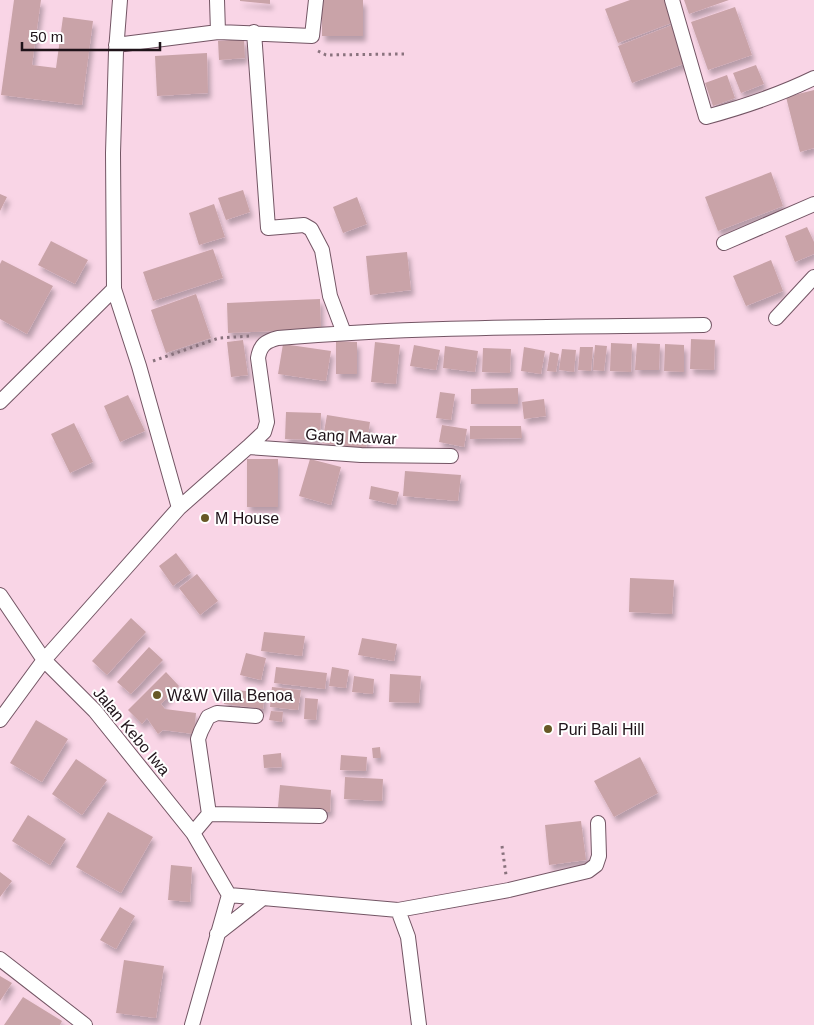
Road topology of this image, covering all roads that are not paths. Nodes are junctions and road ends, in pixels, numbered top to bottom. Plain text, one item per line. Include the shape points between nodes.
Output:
1 (120, 0) edge
2 (217, 0) edge
3 (316, 0) edge
4 (672, 0) edge
5 (218, 32) junction
6 (254, 32) junction
7 (116, 45) junction
8 (814, 78) edge
9 (814, 204) edge
10 (724, 243) dead end
11 (814, 277) edge
12 (114, 289) junction
13 (776, 318) dead end
14 (704, 325) dead end
15 (344, 332) junction
16 (0, 402) edge
17 (248, 448) junction
18 (451, 456) dead end
19 (180, 508) junction
20 (0, 595) edge
21 (44, 660) junction
22 (256, 716) dead end
23 (0, 720) edge
24 (209, 814) junction
25 (320, 816) dead end
26 (598, 823) dead end
27 (193, 834) junction
28 (228, 895) junction
29 (263, 898) junction
30 (398, 910) junction
31 (218, 934) junction
32 (0, 959) edge
33 (76, 1023) edge
34 (192, 1025) edge
35 (419, 1025) edge

1 - 7 street
2 - 5 street
3 - 6 street via 312,36
4 - 8 street via 706,117 791,89
5 - 6 street
5 - 7 street
6 - 15 street via 268,228 304,225 311,228 322,250 334,310
7 - 12 street
9 - 10 street
11 - 13 street
12 - 16 street
12 - 19 street
14 - 15 street
15 - 17 street via 278,338 263,344 258,358 267,422 264,432
17 - 18 street, Gang Mawar via 360,455
17 - 19 street
19 - 21 street
20 - 21 street, Jalan Kebo Iwa
21 - 23 street
21 - 27 street, Jalan Kebo Iwa via 95,711
22 - 24 street via 217,712 208,717 201,731 198,739
24 - 25 street
24 - 27 street
26 - 30 street via 599,856 596,865 588,871 509,890
27 - 28 street, Jalan Kebo Iwa
28 - 29 street
28 - 31 street
29 - 30 street
29 - 31 street
30 - 35 street via 408,937
31 - 34 street
32 - 33 street

